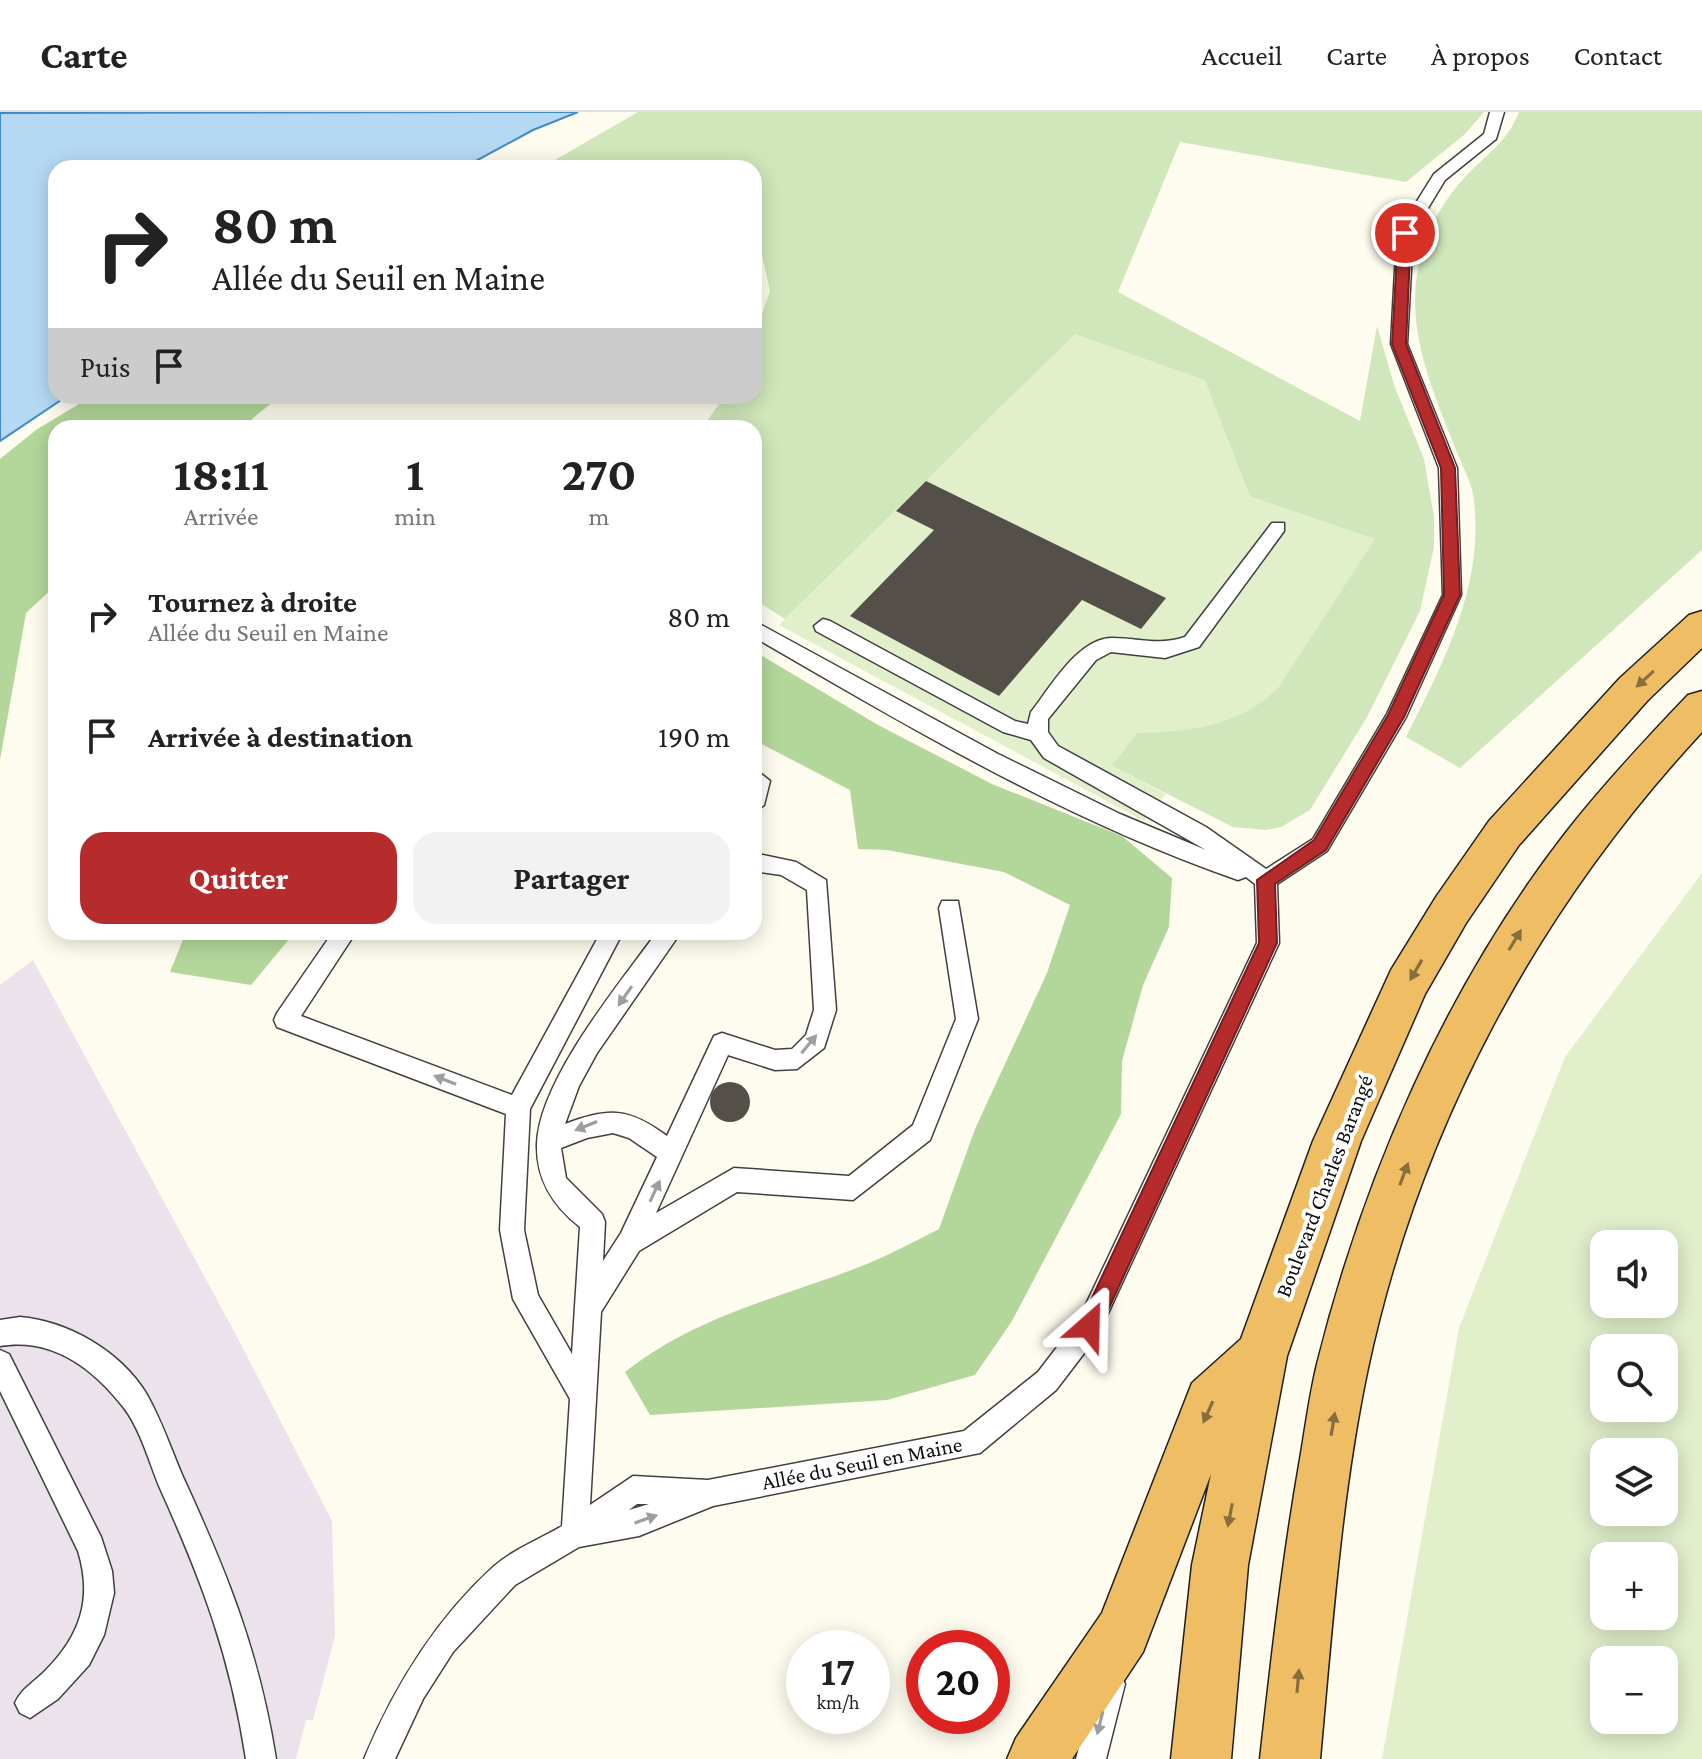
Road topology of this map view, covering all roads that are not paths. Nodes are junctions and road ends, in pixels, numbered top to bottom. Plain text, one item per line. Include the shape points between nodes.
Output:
1 (1497, 112) edge
2 (1278, 527) dead end
3 (1702, 625) edge
4 (823, 626) dead end
5 (762, 632) edge
6 (1702, 706) edge
7 (1038, 734) junction
8 (762, 862) edge
9 (1266, 880) junction
10 (950, 908) dead end
11 (340, 940) edge
12 (608, 940) edge
13 (664, 940) edge
14 (518, 1108) junction
15 (548, 1142) junction
16 (672, 1154) junction
17 (630, 1242) junction
18 (589, 1308) junction
19 (0, 1333) edge
20 (1261, 1356) junction
21 (0, 1363) edge
22 (583, 1397) junction
23 (575, 1534) junction
24 (1123, 1632) junction
25 (30, 1703) dead end
26 (261, 1759) edge
27 (379, 1759) edge
28 (1037, 1759) edge
29 (1091, 1759) edge
30 (1201, 1759) edge
31 (1290, 1759) edge

1 - 9 lane via 1491,136 1439,177 1405,233 1399,344 1448,468 1452,595 1396,717 1320,845
2 - 7 lane via 1192,642 1165,651 1120,644 1098,649 1042,709
3 -> 20 highway, Boulevard Charles Barangé via 1558,770 1504,833 1451,910 1407,984 1337,1141
4 - 7 lane via 1010,727
5 - 9 lane via 968,748 1087,807 1165,844
31 -> 6 highway via 1308,1575 1343,1365 1393,1201 1471,1012 1526,921 1651,755
7 - 9 lane via 1061,758 1199,833
16 -> 8 lane via 722,1043 775,1060 797,1059 816,1041 825,1010 818,886 800,872
9 - 23 lane, Allée du Seuil en Maine via 1268,943 1089,1326 1047,1381 970,1443 713,1492 639,1522
10 - 17 lane via 967,1019 922,1132 853,1188 734,1180
14 -> 11 lane via 285,1020
12 - 14 lane
13 -> 15 lane via 578,1062
14 - 22 lane via 512,1230 526,1299
16 -> 15 lane via 634,1126 601,1120
15 - 18 lane via 550,1169 565,1200 593,1222
17 -> 16 lane
17 - 18 lane
18 - 22 lane
19 - 26 lane via 20,1329 74,1346 108,1370 136,1402 219,1588 250,1689
20 -> 24 highway via 1211,1402
20 -> 30 highway, Boulevard Charles Barangé via 1220,1565
21 - 25 lane via 91,1547 100,1578 98,1614 89,1638 64,1675
22 - 23 lane
23 - 27 lane, Allée du Seuil en Maine via 505,1575 443,1642
24 - 28 highway
24 -> 29 lane

